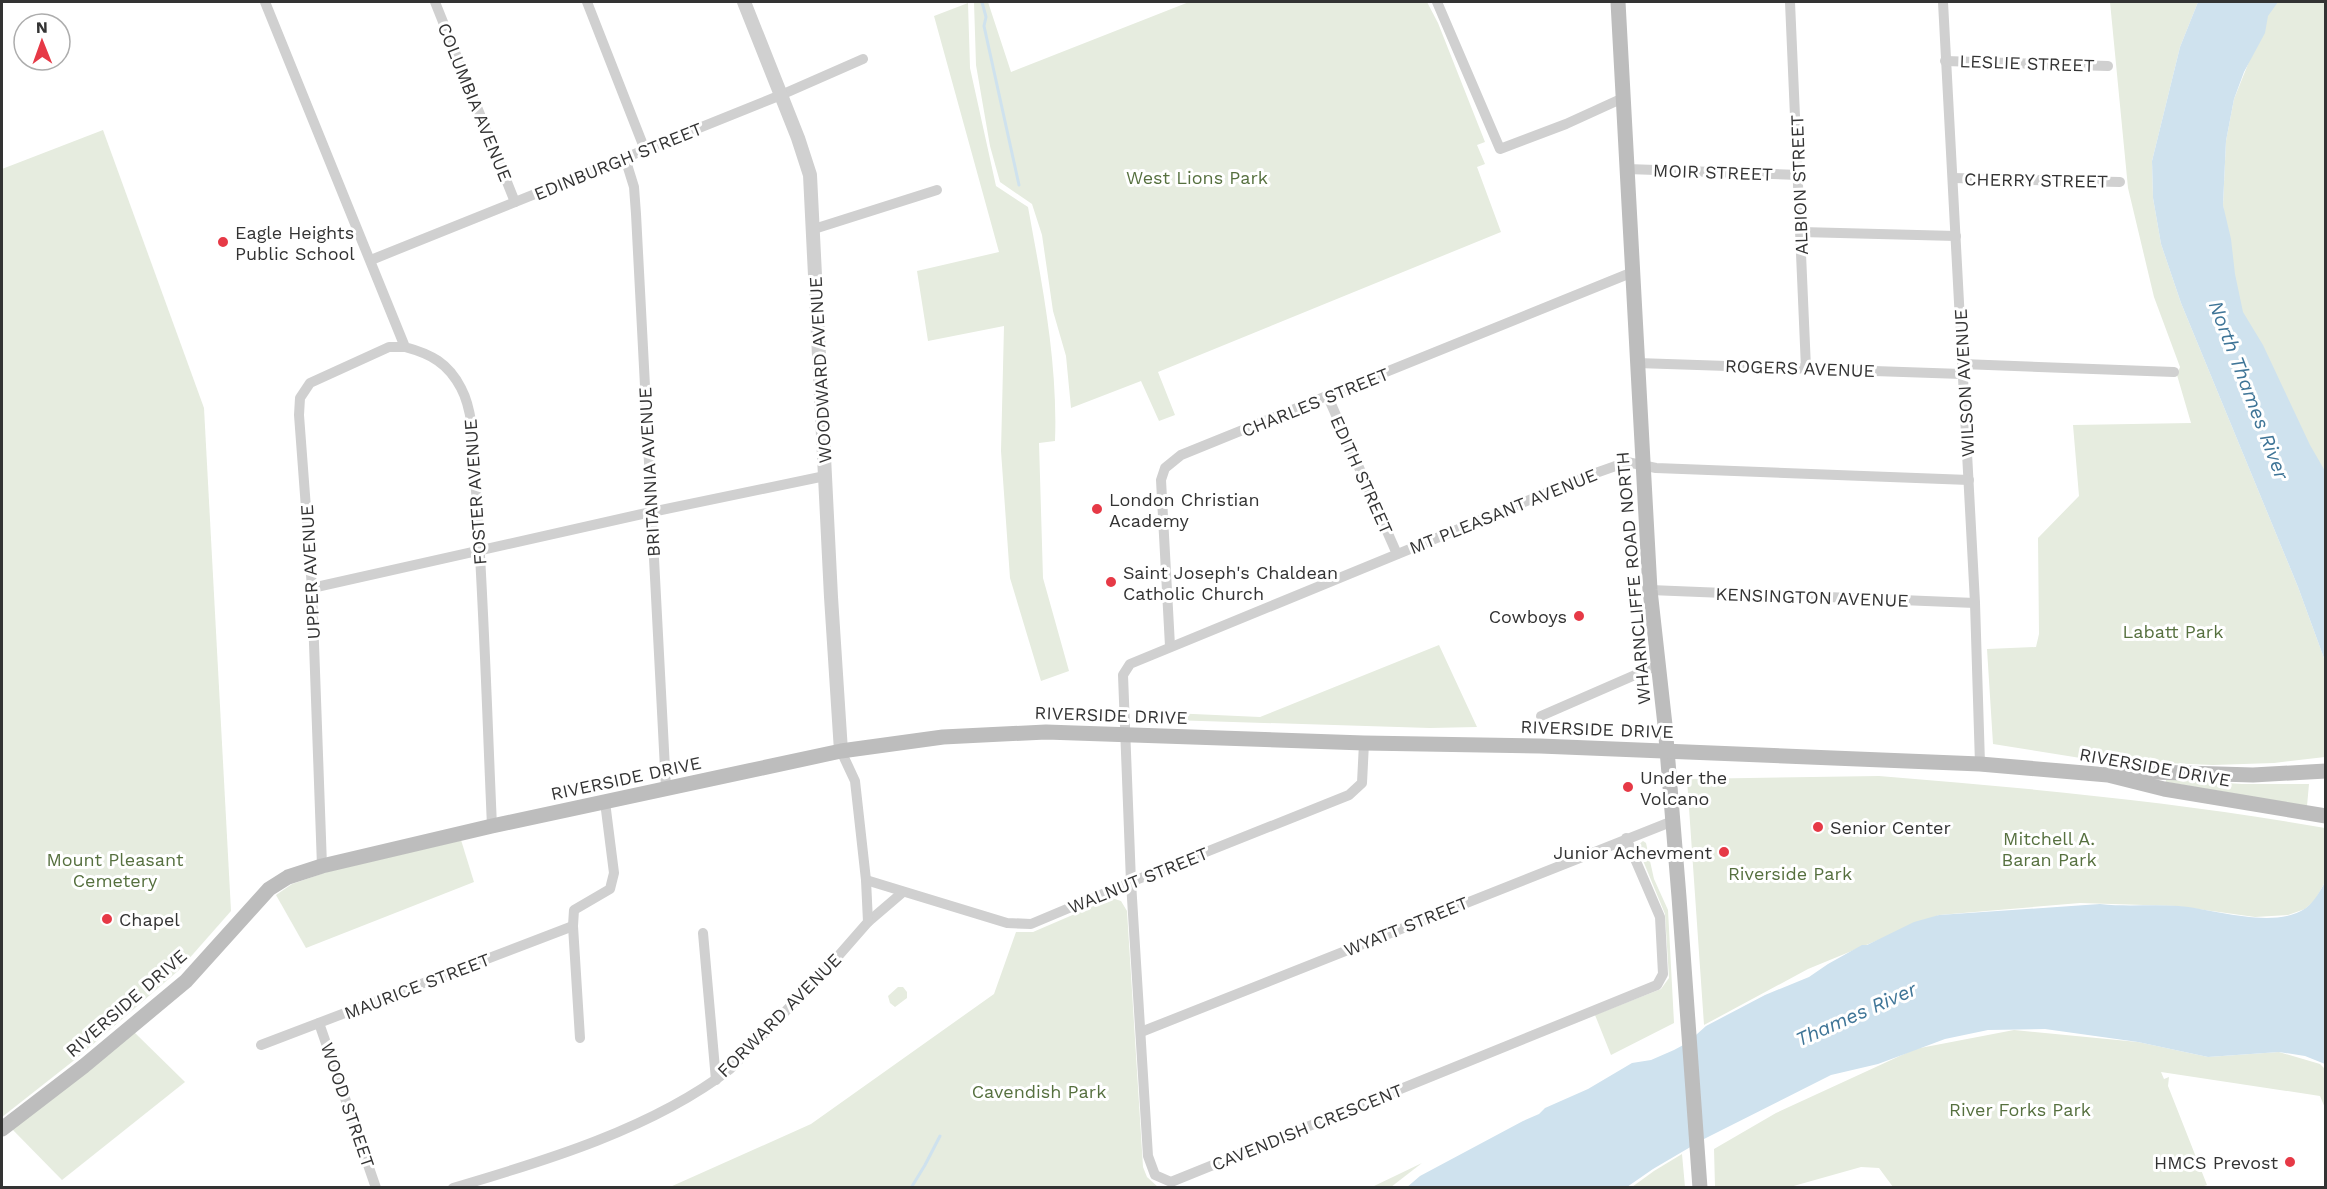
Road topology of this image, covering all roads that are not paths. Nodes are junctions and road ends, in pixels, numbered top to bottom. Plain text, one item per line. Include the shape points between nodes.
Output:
1 (265, 2) edge
2 (435, 2) edge
3 (587, 2) edge
4 (744, 2) edge
5 (1437, 2) edge
6 (1618, 2) edge
7 (1790, 2) edge
8 (1943, 2) edge
9 (864, 58) dead end
10 (1945, 61) junction
11 (2108, 66) dead end
12 (781, 95) junction
13 (1623, 98) junction
14 (645, 150) junction
15 (625, 158) junction
16 (1627, 169) junction
17 (1799, 175) junction
18 (1953, 178) junction
19 (2120, 182) dead end
20 (937, 190) dead end
21 (515, 202) junction
22 (814, 229) junction
23 (1801, 232) junction
24 (1956, 236) junction
25 (371, 260) junction
26 (1633, 272) junction
27 (405, 347) junction
28 (1637, 363) junction
29 (1806, 369) junction
30 (1962, 369) junction
31 (2174, 372) dead end
32 (1328, 397) junction
33 (1642, 464) junction
34 (825, 476) junction
35 (1969, 480) junction
36 (651, 512) junction
37 (480, 550) junction
38 (1396, 554) junction
39 (312, 588) junction
40 (1650, 590) junction
41 (1975, 603) junction
42 (1170, 646) junction
43 (1658, 665) junction
44 (1541, 716) dead end
45 (1124, 735) junction
46 (1364, 742) junction
47 (1666, 751) junction
48 (841, 752) junction
49 (1980, 764) junction
50 (2325, 771) edge
51 (2108, 776) junction
52 (666, 788) junction
53 (605, 802) junction
54 (2325, 816) edge
55 (1673, 821) junction
56 (492, 826) junction
57 (1626, 838) junction
58 (322, 866) junction
59 (866, 880) junction
60 (1131, 882) junction
61 (903, 892) junction
62 (868, 922) junction
63 (573, 926) junction
64 (703, 933) dead end
65 (319, 1023) junction
66 (1141, 1032) junction
67 (580, 1038) dead end
68 (261, 1045) dead end
69 (716, 1080) junction
70 (2, 1128) edge
71 (376, 1188) edge
72 (453, 1188) edge
73 (1700, 1188) edge

1 - 25 street
2 - 21 street, COLUMBIA AVENUE
3 - 14 street
4 - 12 street, WOODWARD AVENUE
5 - 13 street via 1500,149
6 - 13 main road, WHARNCLIFFE ROAD NORTH
7 - 17 street, ALBION STREET
8 - 10 street, WILSON AVENUE
9 - 12 street, EDINBURGH STREET
10 - 11 street, LESLIE STREET
10 - 18 street, WILSON AVENUE
12 - 14 street, EDINBURGH STREET
12 - 22 street, WOODWARD AVENUE via 810,175
13 - 16 main road, WHARNCLIFFE ROAD NORTH
14 - 15 street, EDINBURGH STREET
15 - 21 street, EDINBURGH STREET
15 - 36 street, BRITANNIA AVENUE via 635,196
16 - 17 street, MOIR STREET
16 - 26 main road, WHARNCLIFFE ROAD NORTH
17 - 23 street, ALBION STREET
18 - 19 street, CHERRY STREET
18 - 24 street, WILSON AVENUE
20 - 22 street
21 - 25 street, EDINBURGH STREET
22 - 34 street, WOODWARD AVENUE
23 - 24 street
23 - 29 street, ALBION STREET
24 - 30 street, WILSON AVENUE
25 - 27 street
26 - 28 main road, WHARNCLIFFE ROAD NORTH
26 - 32 street, CHARLES STREET
27 - 37 street, FOSTER AVENUE via 427,353 446,366 462,389 471,419
27 - 39 street, UPPER AVENUE via 389,347 310,383 300,398
28 - 29 street, ROGERS AVENUE
28 - 33 main road, WHARNCLIFFE ROAD NORTH
29 - 30 street, ROGERS AVENUE
30 - 31 street, ROGERS AVENUE
30 - 35 street, WILSON AVENUE
32 - 38 street, EDITH STREET
32 - 42 street, CHARLES STREET via 1181,455 1165,468 1161,480
33 - 35 street, MT PLEASANT AVENUE via 1656,468
33 - 38 street, MT PLEASANT AVENUE via 1627,462 1590,475
33 - 40 main road, WHARNCLIFFE ROAD NORTH
34 - 36 street
34 - 48 street, WOODWARD AVENUE
35 - 41 street, WILSON AVENUE
36 - 37 street
36 - 52 street, BRITANNIA AVENUE
37 - 39 street
37 - 56 street, FOSTER AVENUE
38 - 42 street, MT PLEASANT AVENUE
39 - 58 street, UPPER AVENUE
40 - 41 street, KENSINGTON AVENUE
40 - 43 main road, WHARNCLIFFE ROAD NORTH
41 - 49 street, WILSON AVENUE
42 - 45 street, MT PLEASANT AVENUE via 1130,664 1123,675
43 - 44 street
43 - 47 main road, WHARNCLIFFE ROAD NORTH
45 - 46 main road, RIVERSIDE DRIVE
45 - 48 main road, RIVERSIDE DRIVE via 1046,732 947,736
45 - 60 street, CAVENDISH CRESCENT
46 - 47 main road, RIVERSIDE DRIVE
46 - 60 street, WALNUT STREET via 1362,783 1349,795
47 - 49 main road, RIVERSIDE DRIVE
47 - 55 main road, WHARNCLIFFE ROAD NORTH
48 - 52 main road, RIVERSIDE DRIVE
48 - 59 street via 855,781
49 - 51 main road, RIVERSIDE DRIVE
50 - 51 main road via 2282,775 2114,771
51 - 54 main road, RIVERSIDE DRIVE
52 - 53 main road, RIVERSIDE DRIVE
53 - 56 main road, RIVERSIDE DRIVE
53 - 63 street via 614,873 610,889 574,909
55 - 57 street, WYATT STREET
55 - 73 main road, WHARNCLIFFE ROAD NORTH
56 - 58 main road, RIVERSIDE DRIVE
57 - 66 street, WYATT STREET
57 - 66 street, CAVENDISH CRESCENT via 1660,916 1663,974 1657,985 1171,1182 1155,1175 1148,1156
58 - 70 main road, RIVERSIDE DRIVE via 288,877 269,889 186,981
59 - 61 street, WALNUT STREET
59 - 62 street
60 - 61 street, WALNUT STREET via 1031,924 1007,924
60 - 66 street, CAVENDISH CRESCENT
61 - 62 street, FORWARD AVENUE
62 - 69 street, FORWARD AVENUE
63 - 65 street, MAURICE STREET
63 - 67 street
64 - 69 street
65 - 68 street, MAURICE STREET
65 - 71 street, WOOD STREET
69 - 72 street, FORWARD AVENUE via 650,1117 565,1153

